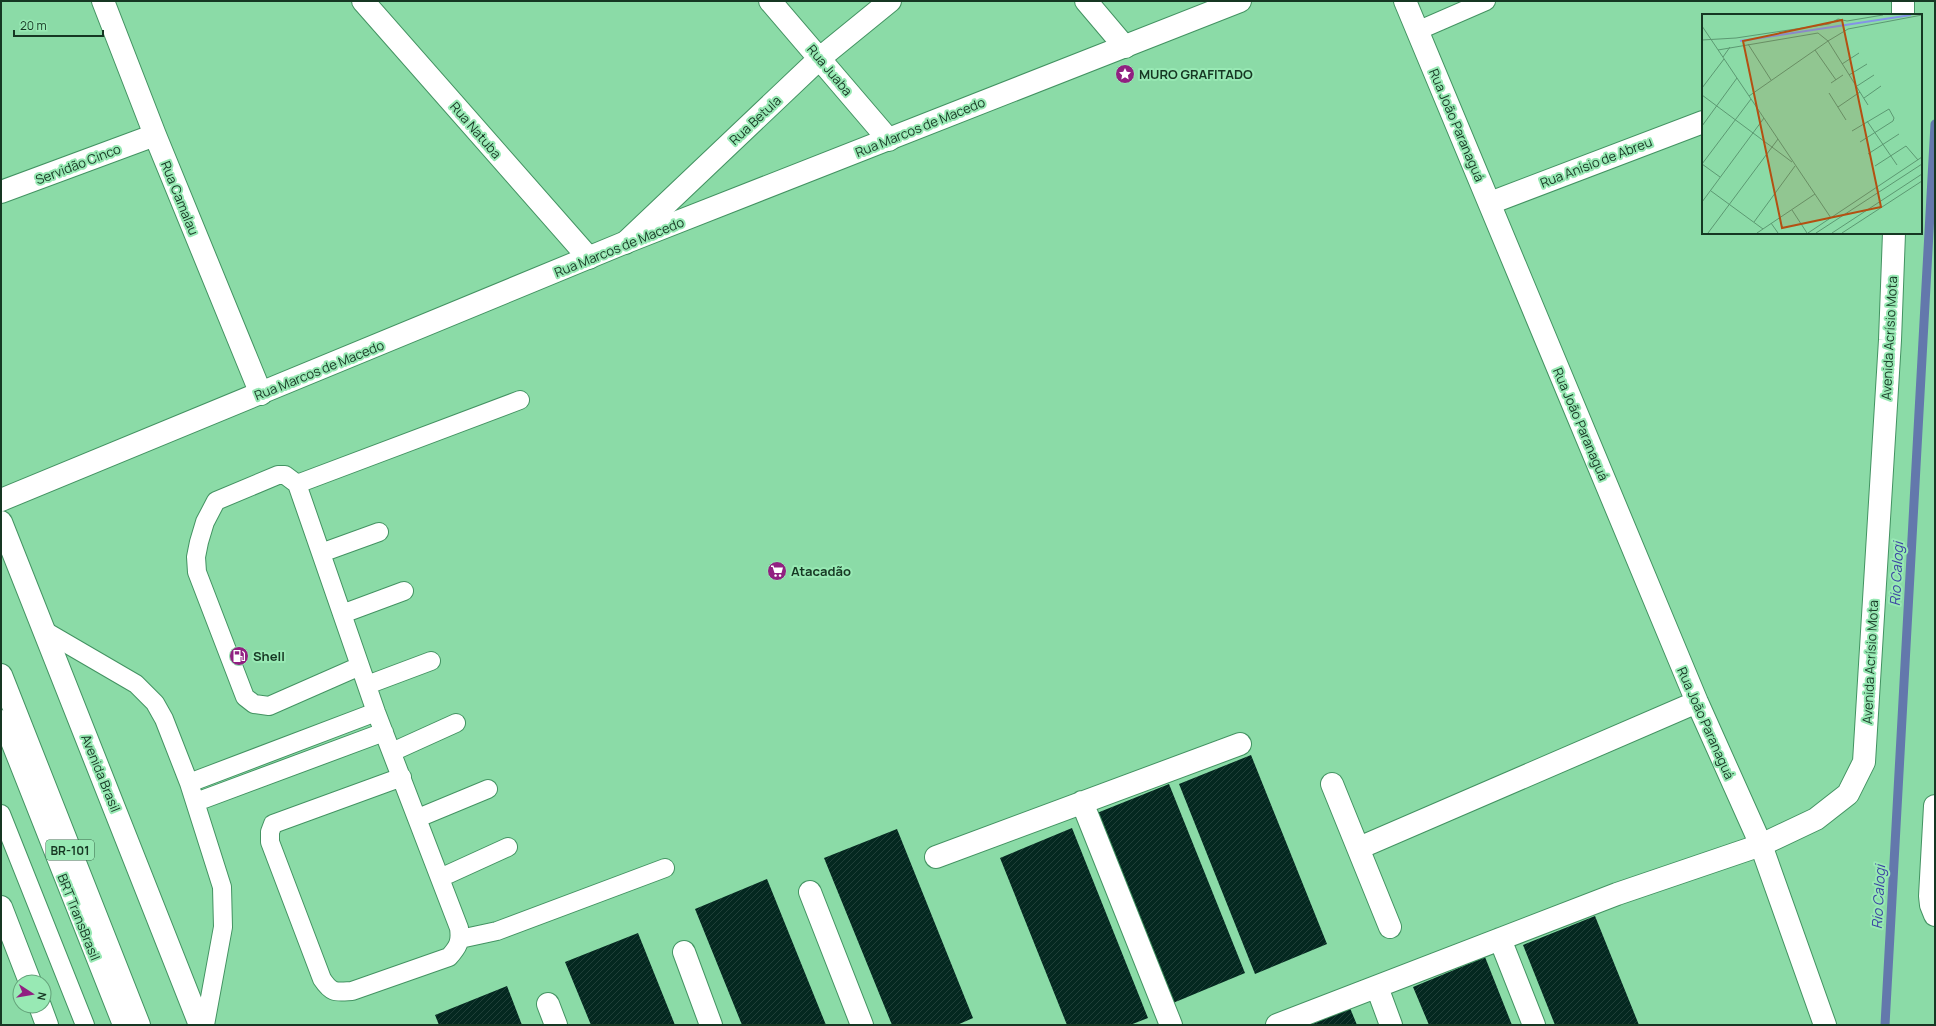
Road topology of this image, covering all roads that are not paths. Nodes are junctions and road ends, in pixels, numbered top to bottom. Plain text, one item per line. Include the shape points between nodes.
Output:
1 (103, 1) edge
2 (363, 1) edge
3 (770, 1) edge
4 (890, 1) edge
5 (1086, 1) edge
6 (1240, 1) edge
7 (1405, 1) edge
8 (1486, 1) edge
9 (1903, 1) edge
10 (1903, 14) edge
11 (1418, 31) junction
12 (1125, 46) junction
13 (820, 58) junction
14 (1702, 122) edge
15 (154, 135) junction
16 (888, 140) junction
17 (1, 192) edge
18 (1490, 203) junction
19 (1894, 234) edge
20 (624, 243) junction
21 (590, 258) junction
22 (261, 394) junction
23 (520, 400) dead end
24 (297, 484) junction
25 (1, 500) edge
26 (1, 522) edge
27 (380, 532) dead end
28 (321, 553) junction
29 (404, 591) dead end
30 (342, 614) junction
31 (45, 631) junction
32 (431, 661) dead end
33 (360, 666) junction
34 (1, 675) edge
35 (367, 685) junction
36 (1696, 702) junction
37 (376, 712) junction
38 (1, 719) edge
39 (456, 723) dead end
40 (384, 732) junction
41 (1240, 744) dead end
42 (392, 752) junction
43 (402, 777) junction
44 (189, 783) junction
45 (1332, 784) dead end
46 (488, 789) dead end
47 (196, 802) junction
48 (1082, 802) junction
49 (1935, 806) edge
50 (1, 814) edge
51 (418, 818) junction
52 (1761, 845) junction
53 (508, 847) dead end
54 (1359, 848) junction
55 (936, 857) dead end
56 (665, 868) dead end
57 (440, 878) junction
58 (810, 892) dead end
59 (1, 907) edge
60 (1935, 915) edge
61 (1390, 927) dead end
62 (460, 939) junction
63 (1500, 939) junction
64 (684, 952) dead end
65 (27, 974) edge
66 (1377, 987) junction
67 (548, 1004) dead end
68 (43, 1014) edge
69 (47, 1025) edge
70 (85, 1025) edge
71 (122, 1025) edge
72 (139, 1025) edge
73 (200, 1025) edge
74 (205, 1025) edge
75 (556, 1025) edge
76 (711, 1025) edge
77 (862, 1025) edge
78 (1171, 1025) edge
79 (1277, 1025) edge
80 (1391, 1025) edge
81 (1534, 1025) edge
82 (1825, 1025) edge

1 - 15 main road, Rua Camalau
2 - 21 main road, Rua Natuba
3 - 13 main road, Rua Juaba
4 - 13 main road, Rua Betula
5 - 12 main road
6 - 12 main road, Rua Marcos de Macedo
7 - 11 main road, Rua João Paranaguá
8 - 11 lane
9 - 10 main road
11 - 18 main road, Rua João Paranaguá
12 - 16 main road, Rua Marcos de Macedo
13 - 16 main road, Rua Juaba
13 - 20 main road, Rua Betula
14 - 18 main road, Rua Anísio de Abreu
15 - 17 main road, Servidão Cinco
15 - 22 main road, Rua Camalau
16 - 20 main road, Rua Marcos de Macedo
18 - 36 main road, Rua João Paranaguá
19 - 52 main road, Avenida Acrísio Mota via 1890,340 1864,762 1848,794 1816,820
20 - 21 main road, Rua Marcos de Macedo
21 - 22 main road, Rua Marcos de Macedo
22 - 25 main road, Rua Marcos de Macedo
23 - 24 lane
24 - 28 lane
24 - 33 lane via 285,475 278,475 216,501 205,522 199,542 197,572 245,697 254,704 269,706
26 - 31 main road, Avenida Brasil
27 - 28 lane
28 - 30 lane
29 - 30 lane
30 - 33 lane
31 - 44 lane via 136,684 155,703 164,719
31 - 73 main road, Avenida Brasil
32 - 35 lane
33 - 35 lane
34 - 72 main road, BR-101
35 - 37 lane
36 - 52 main road, Rua João Paranaguá
36 - 54 main road
37 - 40 lane
37 - 44 lane
38 - 71 lane, BRT TransBrasil
39 - 42 lane
40 - 42 lane
40 - 47 lane
41 - 48 main road
42 - 43 lane
43 - 51 lane
43 - 62 lane via 273,824 270,842 322,979 329,989 335,992 352,991 448,957 458,947
44 - 47 lane
45 - 54 main road
46 - 51 lane
47 - 74 lane via 222,887 224,907 223,927
48 - 55 main road
48 - 78 main road
49 - 60 main road via 1930,896
50 - 70 lane
51 - 57 lane
52 - 63 main road, Avenida Acrísio Mota via 1617,894
52 - 82 main road
53 - 57 lane
54 - 61 main road
56 - 62 lane via 497,931
57 - 62 lane via 459,928
58 - 77 main road
59 - 65 main road
63 - 66 main road, Avenida Acrísio Mota
63 - 81 main road
64 - 76 main road
66 - 79 main road, Avenida Acrísio Mota
66 - 80 main road
67 - 75 main road
68 - 69 main road

